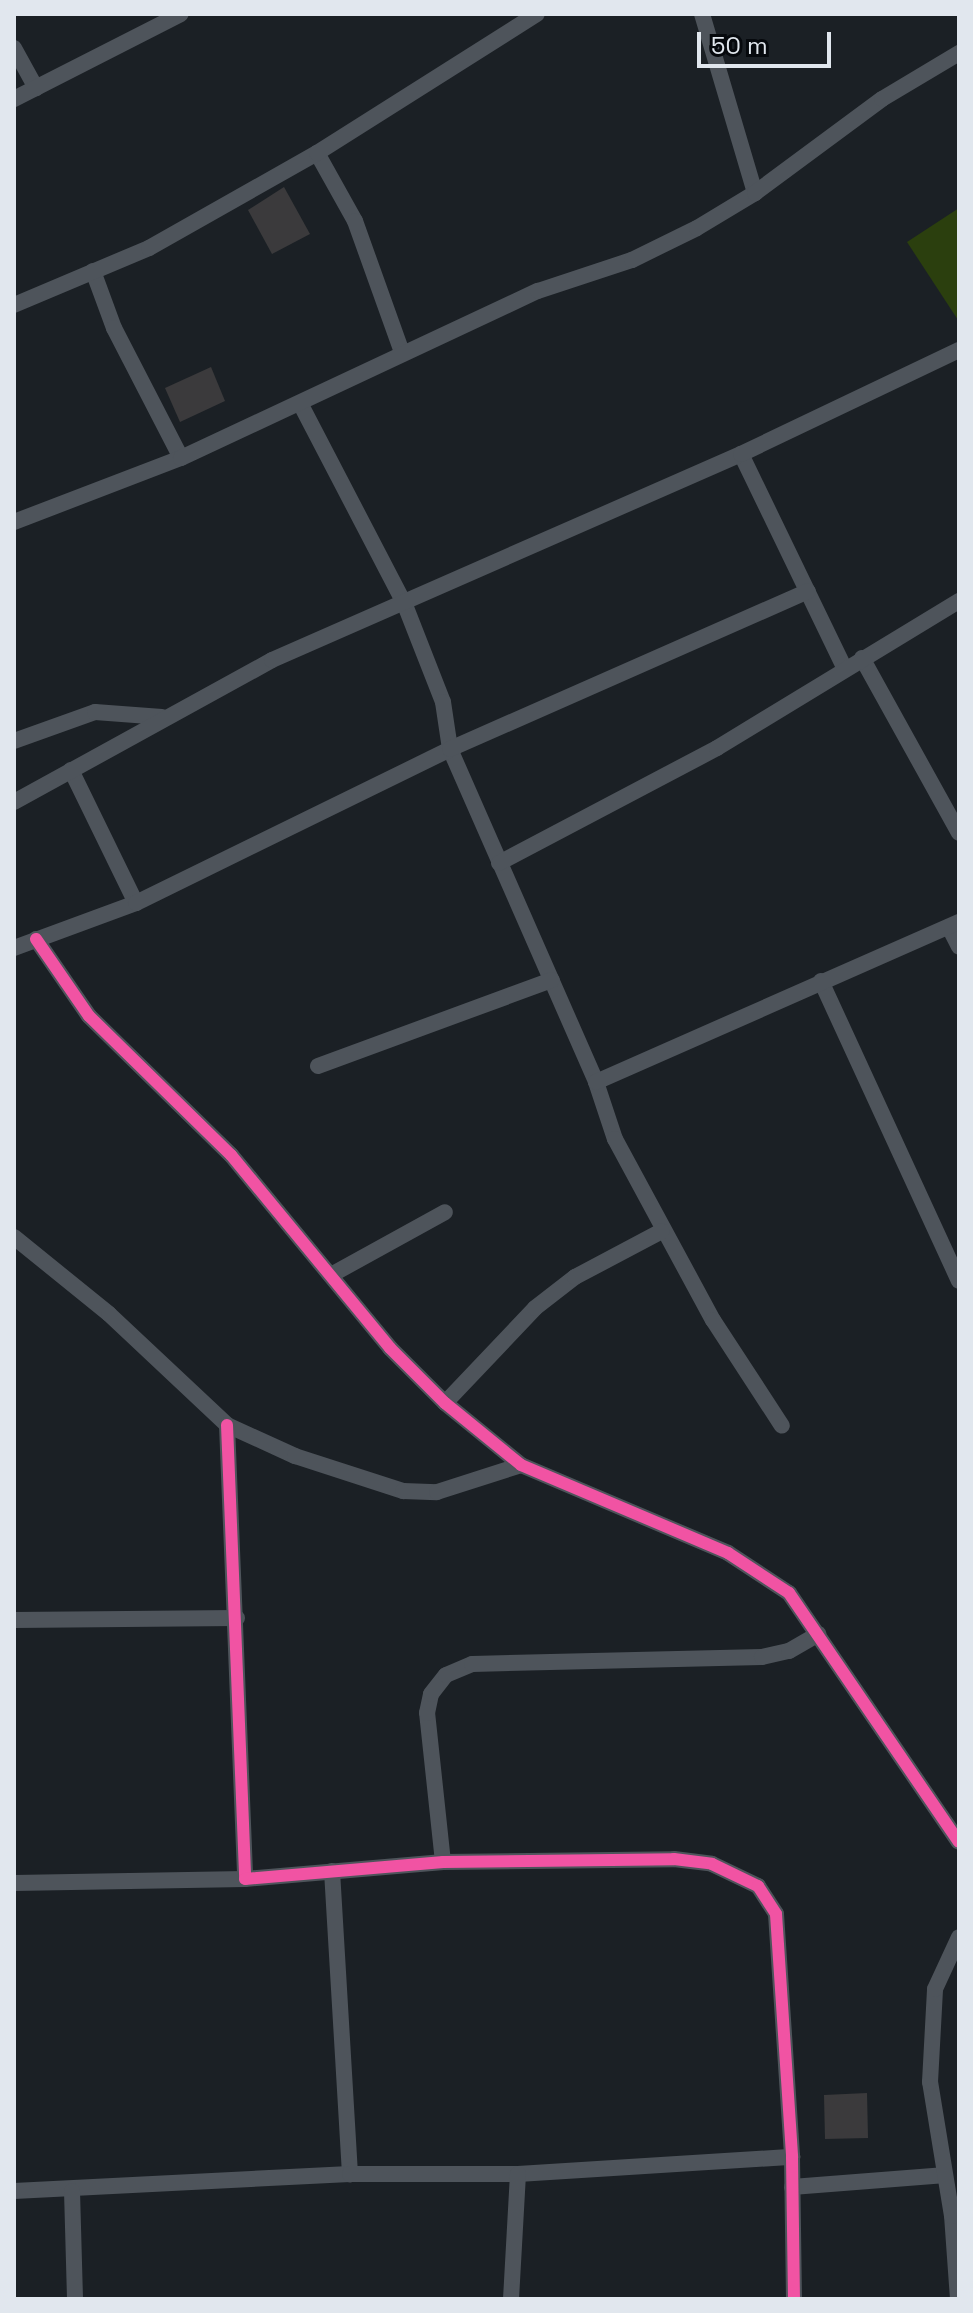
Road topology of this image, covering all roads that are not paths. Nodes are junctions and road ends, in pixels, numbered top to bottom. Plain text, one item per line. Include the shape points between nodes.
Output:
1 (181, 14) edge
2 (537, 14) edge
3 (702, 14) edge
4 (14, 48) edge
5 (959, 53) edge
6 (36, 88) junction
7 (14, 99) edge
8 (317, 153) junction
9 (755, 193) junction
10 (93, 271) junction
11 (14, 305) edge
12 (959, 350) edge
13 (402, 352) junction
14 (301, 405) junction
15 (741, 454) junction
16 (181, 458) junction
17 (14, 522) edge
18 (808, 591) junction
19 (959, 601) edge
20 (405, 605) junction
21 (862, 658) junction
22 (845, 669) junction
23 (164, 718) junction
24 (14, 741) edge
25 (450, 749) junction
26 (71, 770) junction
27 (14, 802) edge
28 (959, 833) edge
29 (499, 863) junction
30 (136, 903) junction
31 (954, 924) edge
32 (36, 939) junction
33 (959, 947) edge
34 (14, 948) edge
35 (552, 980) junction
36 (821, 981) junction
37 (318, 1066) dead end
38 (596, 1082) junction
39 (445, 1212) dead end
40 (662, 1231) junction
41 (14, 1237) edge
42 (331, 1275) junction
43 (959, 1281) edge
44 (445, 1403) junction
45 (227, 1425) junction
46 (782, 1426) dead end
47 (521, 1465) junction
48 (237, 1618) junction
49 (14, 1620) edge
50 (818, 1634) junction
51 (959, 1842) edge
52 (443, 1862) junction
53 (332, 1871) junction
54 (245, 1879) junction
55 (14, 1883) edge
56 (959, 1937) edge
57 (952, 1971) edge
58 (792, 2157) junction
59 (350, 2174) junction
60 (518, 2174) junction
61 (943, 2175) junction
62 (792, 2187) junction
63 (14, 2191) edge
64 (72, 2191) junction
65 (956, 2216) edge
66 (75, 2299) edge
67 (511, 2299) edge
68 (794, 2299) edge
69 (958, 2299) edge

1 - 6 street
2 - 8 street
3 - 9 street
4 - 6 street
5 - 9 street via 882,99
6 - 7 street
8 - 10 street via 149,248
8 - 13 street via 355,221
9 - 13 street via 632,260 538,291
10 - 11 street
10 - 16 street via 114,328
12 - 15 street
13 - 14 street
14 - 16 street
14 - 20 street
15 - 18 street
15 - 20 street
16 - 17 street
18 - 22 street
18 - 25 street
19 - 21 street
20 - 23 street via 272,660
20 - 25 street via 443,702
21 - 22 street
21 - 28 street
22 - 29 street via 717,748
23 - 24 street via 95,712
23 - 26 street
25 - 29 street
25 - 30 street
26 - 27 street
26 - 30 street
29 - 35 street
30 - 32 street
31 - 33 street
31 - 36 street
32 - 34 street
32 - 42 street via 89,1016 231,1155
35 - 37 street
35 - 38 street
36 - 38 street
36 - 43 street
38 - 40 street via 615,1139
39 - 42 street
40 - 44 street via 575,1277 535,1308
40 - 46 street
41 - 45 street via 109,1314
42 - 44 street via 390,1348
44 - 47 street
45 - 47 street via 295,1456 403,1491 437,1492
45 - 48 street
47 - 50 street via 764,1573 789,1593
48 - 49 street
48 - 54 street
50 - 51 street
50 - 52 street via 789,1651 762,1657 472,1664 446,1675 431,1694 427,1713
52 - 53 street
52 - 58 street via 674,1859 712,1864 758,1886 776,1914
53 - 54 street
53 - 59 street
54 - 55 street
56 - 57 street
57 - 61 street via 931,2010 930,2066
58 - 60 street
58 - 62 street
59 - 60 street
59 - 64 street
60 - 67 street
61 - 62 street
61 - 65 street
62 - 68 street
63 - 64 street
64 - 66 street
65 - 69 street

